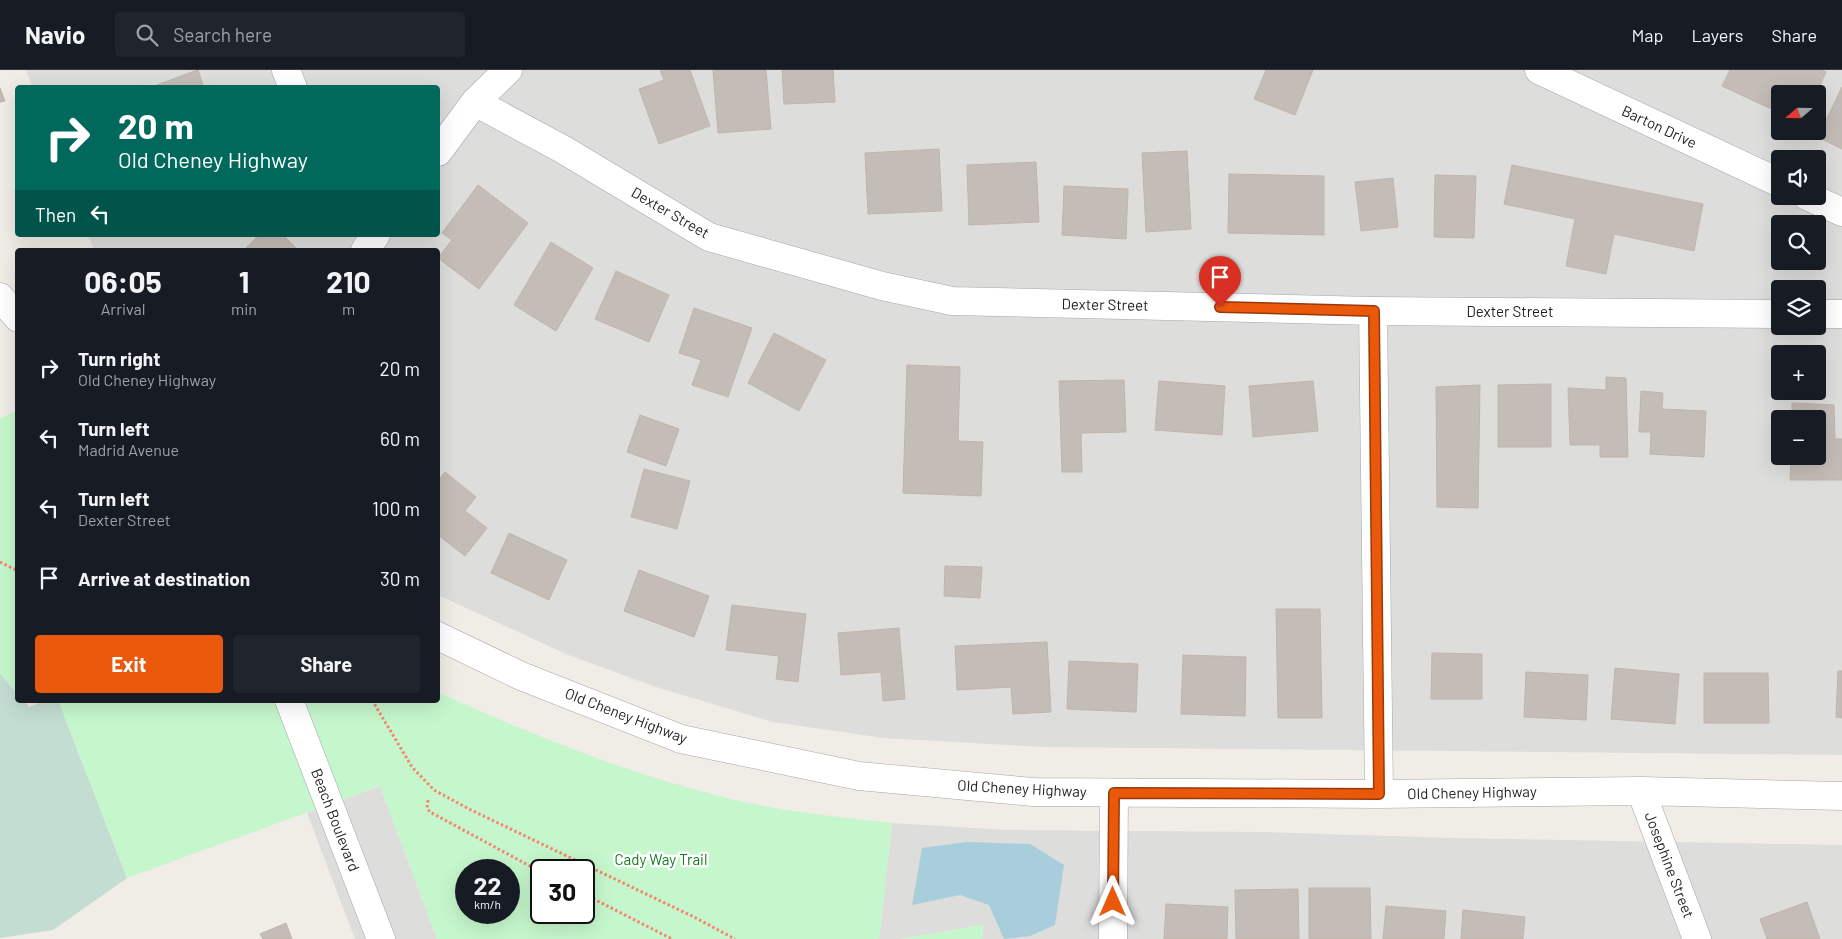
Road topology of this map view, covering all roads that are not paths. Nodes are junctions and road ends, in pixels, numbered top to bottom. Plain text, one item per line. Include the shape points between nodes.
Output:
1 (286, 70) edge
2 (508, 70) edge
3 (1539, 70) edge
4 (292, 85) edge
5 (475, 102) junction
6 (440, 149) edge
7 (1771, 179) edge
8 (1826, 204) edge
9 (1842, 212) edge
10 (375, 237) edge
11 (366, 248) edge
12 (0, 296) edge
13 (1374, 311) junction
14 (15, 314) edge
15 (1771, 314) edge
16 (1826, 314) edge
17 (1842, 314) edge
18 (440, 637) edge
19 (290, 703) edge
20 (1641, 791) junction
21 (1114, 793) junction
22 (1379, 794) junction
23 (1842, 796) edge
24 (381, 939) edge
25 (1113, 939) edge
26 (1697, 939) edge

1 - 4 street
2 - 5 street
3 - 7 street, Barton Drive
5 - 6 street
5 - 13 street, Dexter Street via 564,150 709,237 882,286 952,301
8 - 9 street
10 - 11 street
12 - 14 street
13 - 15 street, Dexter Street
13 - 22 street
16 - 17 street
18 - 21 street, Old Cheney Highway via 521,676 681,739 859,776 1033,792
19 - 24 street, Beach Boulevard
20 - 22 street, Old Cheney Highway
20 - 23 street, Old Cheney Highway
20 - 26 street, Josephine Street
21 - 22 street, Old Cheney Highway
21 - 25 street

